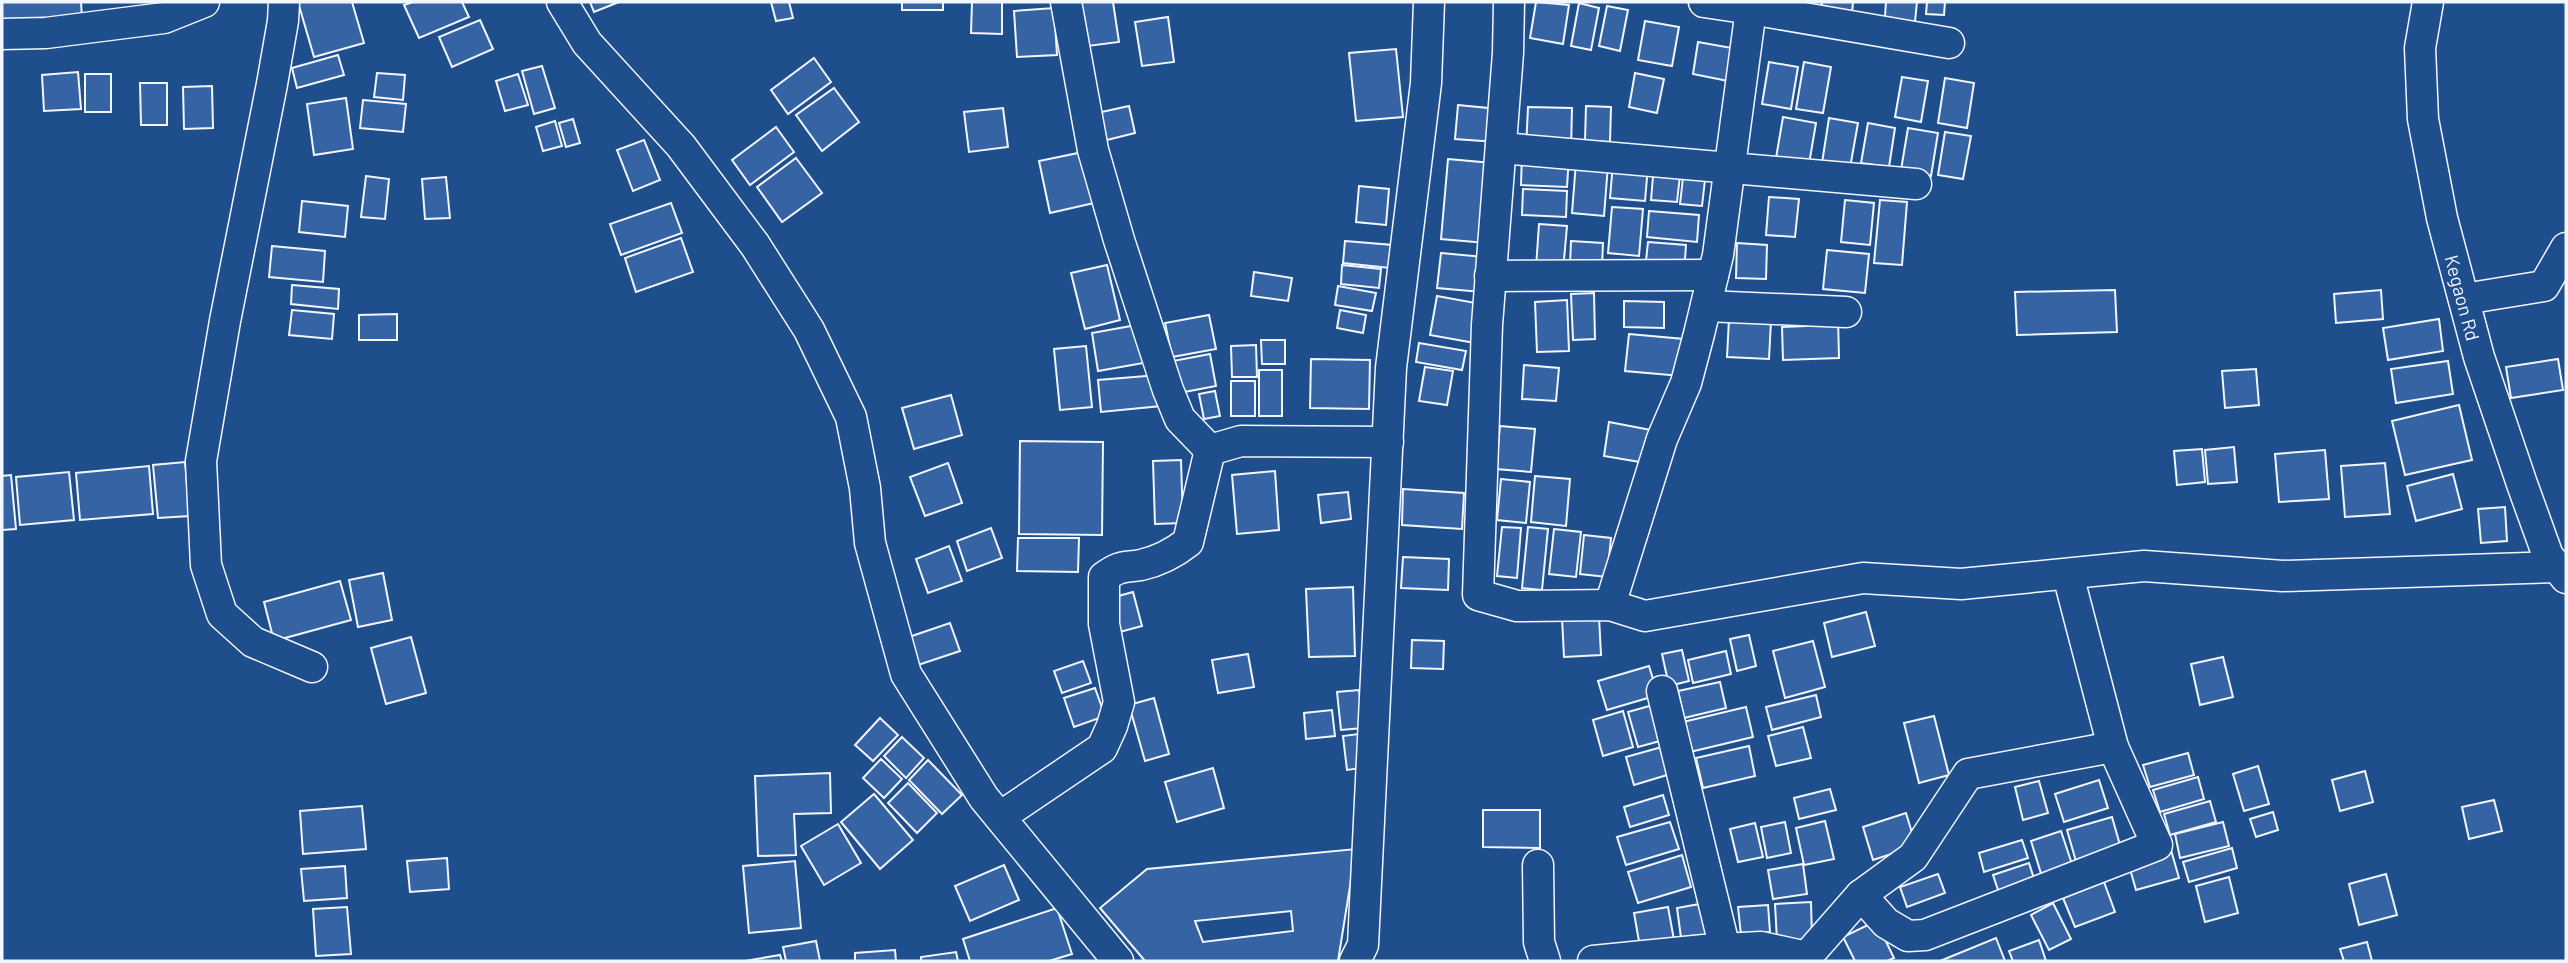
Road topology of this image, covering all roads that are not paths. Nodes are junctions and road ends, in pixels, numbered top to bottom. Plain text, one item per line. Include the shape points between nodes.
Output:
1 (204, 2) edge
2 (284, 2) edge
3 (562, 2) edge
4 (1066, 2) edge
5 (1429, 2) edge
6 (1509, 2) edge
7 (1704, 2) edge
8 (2428, 2) edge
9 (1751, 9) junction
10 (2, 34) edge
11 (1949, 43) dead end
12 (1501, 148) junction
13 (1729, 168) junction
14 (1916, 184) dead end
15 (2566, 248) edge
16 (1713, 275) junction
17 (1490, 276) junction
18 (2463, 299) junction
19 (1706, 306) junction
20 (1846, 312) dead end
21 (1388, 442) junction
22 (1210, 450) junction
23 (2562, 573) edge
24 (2068, 575) junction
25 (1610, 605) junction
26 (312, 667) dead end
27 (1662, 691) dead end
28 (2113, 747) junction
29 (1000, 817) junction
30 (1538, 865) dead end
31 (1861, 895) junction
32 (1725, 949) junction
33 (1805, 959) edge
34 (1118, 961) edge
35 (1355, 961) edge
36 (1545, 961) edge
37 (1593, 961) edge

1 - 10 street via 164,18
2 - 26 street via 201,461 206,565 222,614 253,642
3 - 29 street via 587,43 681,146 747,234 809,330 851,417 870,544 906,674
4 - 22 street via 1093,150 1118,240 1180,419
5 - 21 street via 1426,83 1391,368
6 - 12 street
7 - 9 street
8 - 18 street, Kegaon Rd via 2420,48 2423,119
9 - 11 street
9 - 13 street
12 - 13 street
12 - 17 street
13 - 14 street
13 - 16 street
15 - 18 street via 2544,286
16 - 17 street
16 - 19 street
17 - 25 street via 1478,595 1517,606
18 - 23 street, Kegaon Rd via 2522,484 2549,556
19 - 20 street
19 - 25 street via 1685,383 1662,439
21 - 22 street via 1241,441
21 - 35 street via 1363,944
22 - 29 street via 1188,542 1171,555 1142,565 1120,566 1104,577 1104,624 1119,702 1102,748
23 - 24 street via 2283,576 2144,566
24 - 25 street via 1961,584 1863,578 1645,616
24 - 28 street
27 - 32 street
28 - 31 street via 1968,774 1913,858
28 - 31 street via 2157,845 1925,935 1908,936 1886,923
29 - 34 street
30 - 36 street via 1539,942
31 - 33 street
32 - 33 street via 1761,947
32 - 37 street

